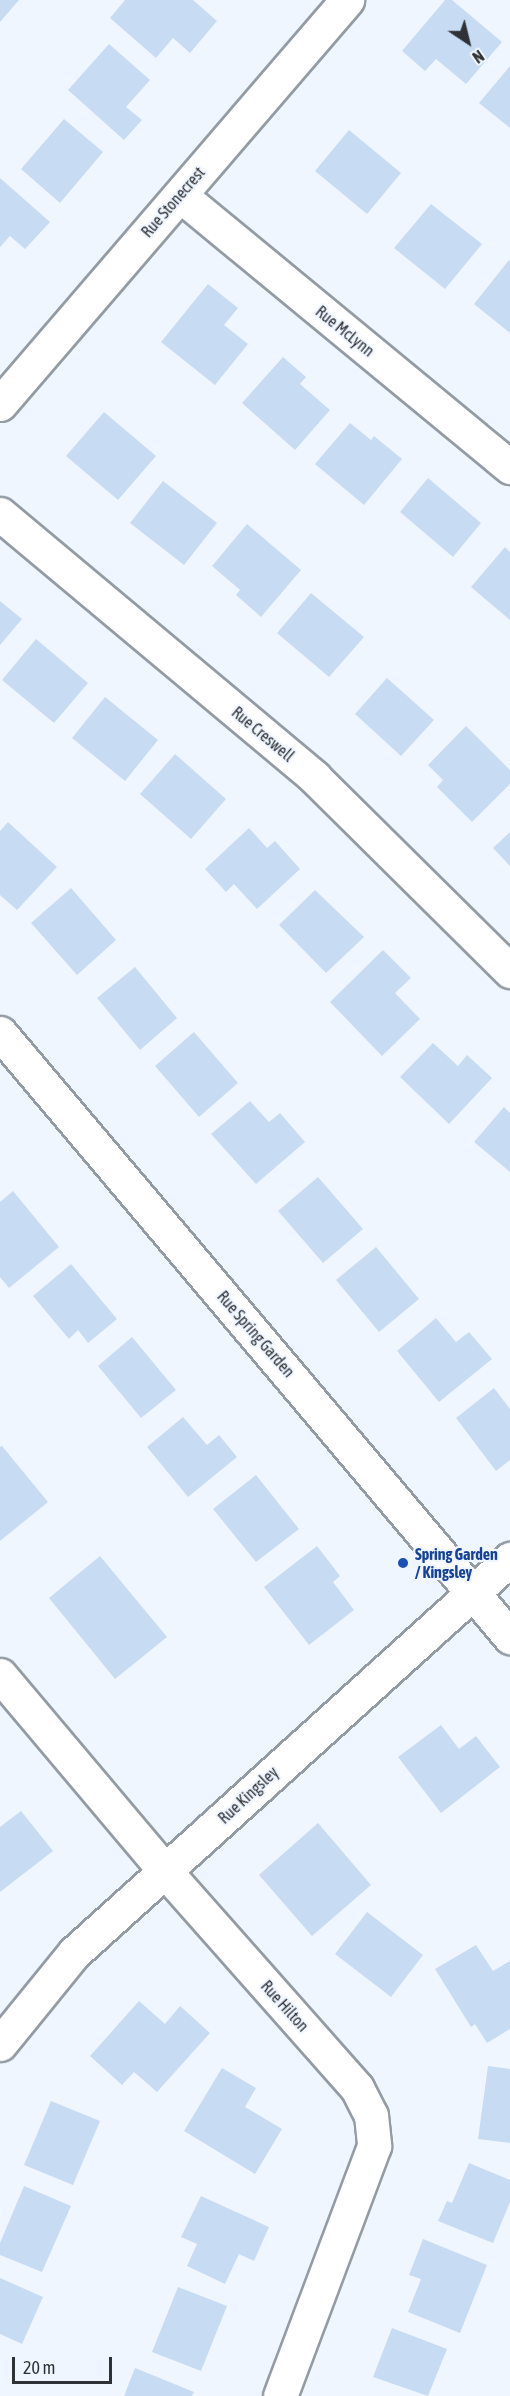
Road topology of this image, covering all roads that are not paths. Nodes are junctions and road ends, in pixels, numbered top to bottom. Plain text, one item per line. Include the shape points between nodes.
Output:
1 (347, 0) edge
2 (180, 195) junction
3 (0, 404) edge
4 (510, 466) edge
5 (0, 514) edge
6 (510, 971) edge
7 (0, 1033) edge
8 (510, 1558) edge
9 (473, 1591) junction
10 (510, 1637) edge
11 (0, 1675) edge
12 (165, 1871) junction
13 (0, 2044) edge
14 (280, 2396) edge

1 - 2 street, Rue Stonecrest
2 - 3 street, Rue Stonecrest
2 - 4 street, Rue McLynn
5 - 6 street, Rue Creswell via 314,777
7 - 9 street, Rue Spring Garden
8 - 9 street, Rue Kingsley
9 - 10 street, Rue Spring Garden
9 - 12 street, Rue Kingsley
11 - 12 street, Rue Hilton
12 - 13 street, Rue Kingsley via 74,1953
12 - 14 street, Rue Hilton via 357,2088 371,2115 374,2146

